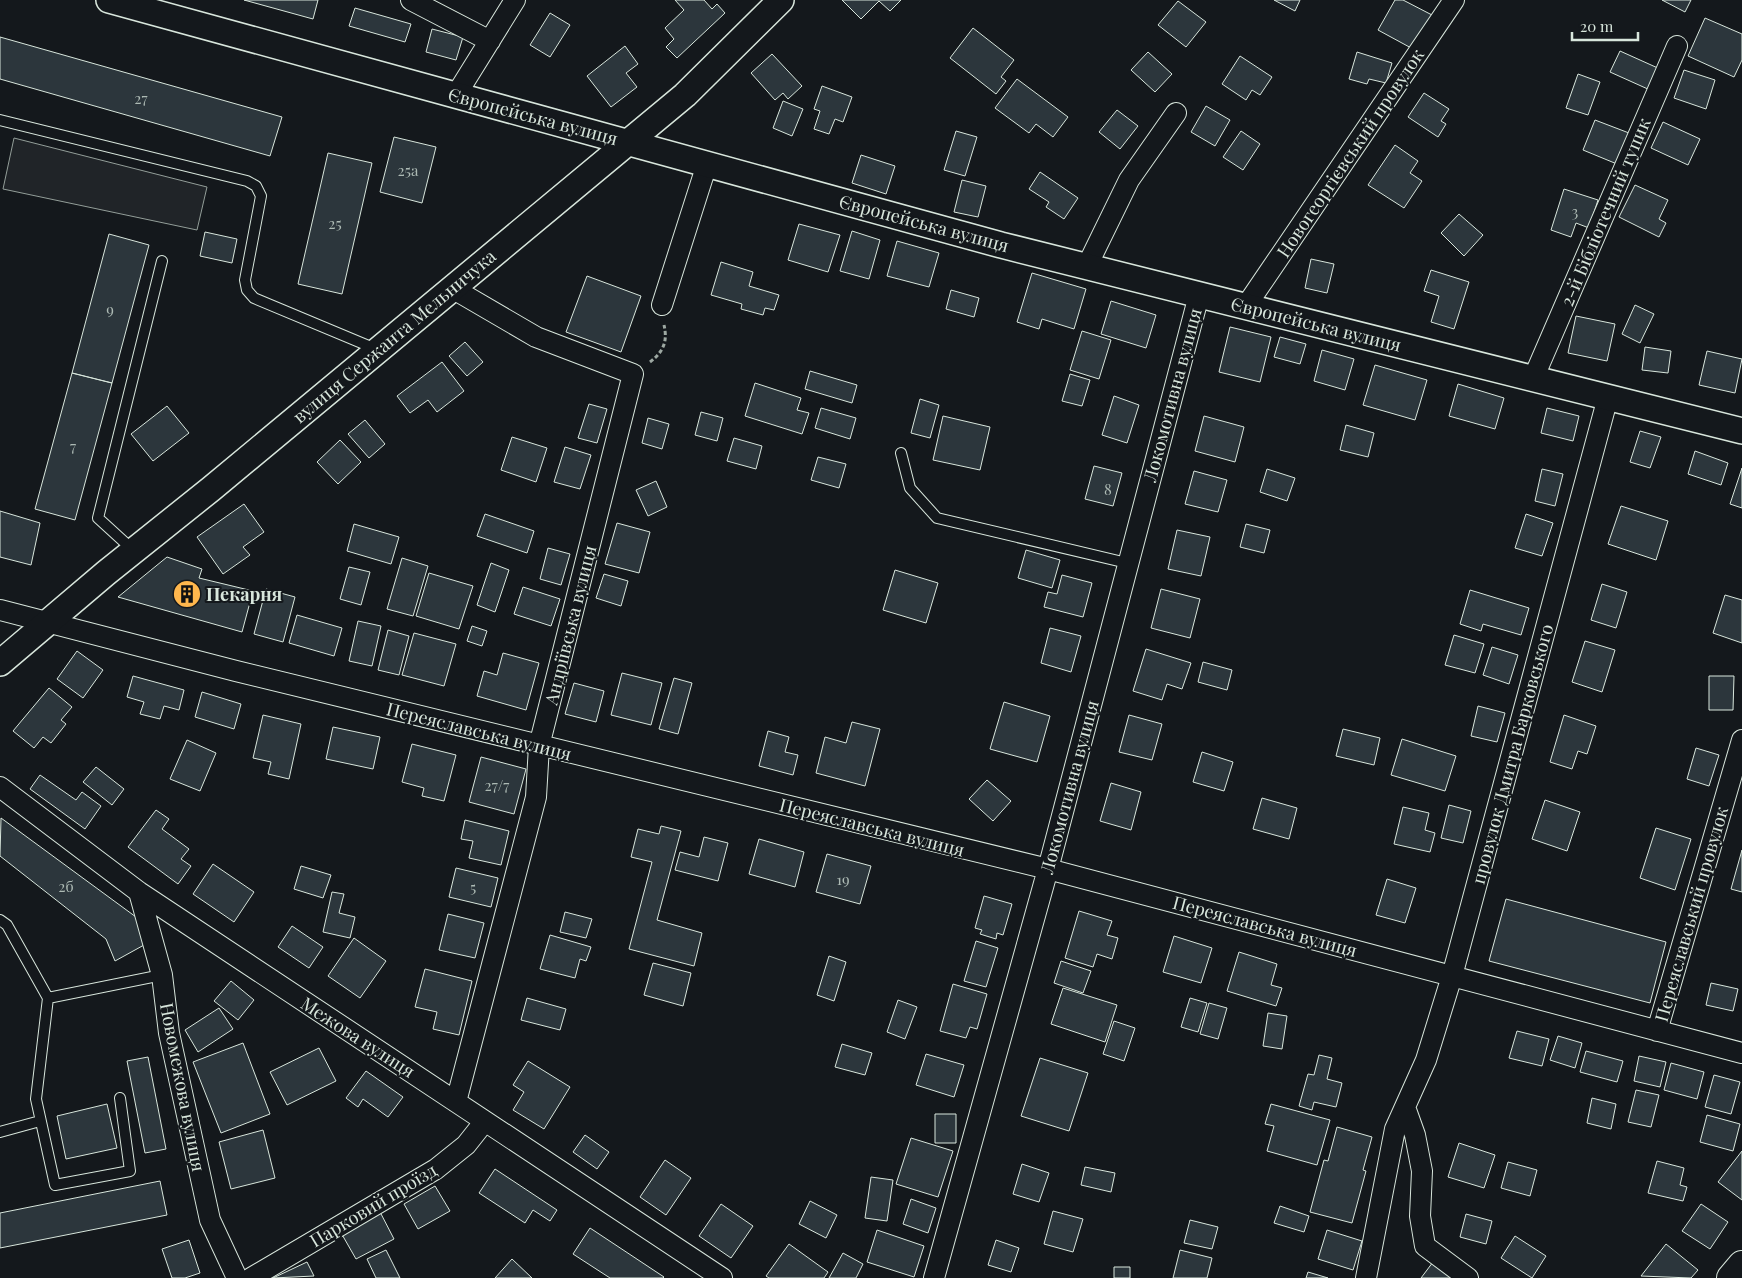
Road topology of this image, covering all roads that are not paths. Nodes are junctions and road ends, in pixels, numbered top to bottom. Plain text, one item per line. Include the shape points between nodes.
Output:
1 (109, 0) edge
2 (411, 0) edge
3 (515, 0) edge
4 (781, 0) edge
5 (1454, 0) edge
6 (490, 41) junction
7 (1677, 46) dead end
8 (456, 95) junction
9 (1176, 113) dead end
10 (0, 120) edge
11 (627, 142) junction
12 (707, 164) junction
13 (162, 262) dead end
14 (1087, 266) junction
15 (452, 288) junction
16 (1199, 295) junction
17 (662, 305) road end
18 (1246, 306) junction
19 (378, 350) junction
20 (1533, 379) junction
21 (1608, 397) junction
22 (1742, 431) edge
23 (901, 453) dead end
24 (133, 551) junction
25 (1127, 563) junction
26 (0, 610) edge
27 (50, 622) junction
28 (0, 663) edge
29 (1742, 740) edge
30 (539, 746) junction
31 (0, 787) edge
32 (1048, 869) junction
33 (139, 892) junction
34 (0, 920) edge
35 (162, 975) junction
36 (1452, 976) junction
37 (48, 998) junction
38 (1657, 1031) junction
39 (1742, 1053) edge
40 (120, 1098) dead end
41 (456, 1102) junction
42 (1405, 1107) junction
43 (40, 1121) junction
44 (485, 1121) junction
45 (0, 1132) edge
46 (1742, 1265) edge
47 (237, 1278) edge
48 (251, 1278) edge
49 (722, 1278) edge
50 (934, 1278) edge
51 (1366, 1278) edge
52 (1468, 1278) edge
53 (1732, 1278) edge

1 - 8 street, Європейська вулиця
2 - 6 street
3 - 6 street
4 - 11 street, вулиця Сержанта Мельничука via 685,94
5 - 18 street, Новогеоргієвський провулок
6 - 8 street
7 - 20 street, 2-й Бібліотечний тупик
8 - 11 street, Європейська вулиця
9 - 14 street via 1129,180
10 - 19 lane via 247,181 256,186 261,196 245,280 247,290 254,298
11 - 12 street, Європейська вулиця
11 - 15 street, вулиця Сержанта Мельничука
12 - 14 street, Європейська вулиця
12 - 17 street
13 - 24 lane via 98,518
14 - 16 street, Європейська вулиця
15 - 19 street, вулиця Сержанта Мельничука
15 - 30 street, Андріївська вулиця via 536,337 633,374
16 - 18 street, Європейська вулиця
16 - 25 street, Локомотивна вулиця
18 - 20 street, Європейська вулиця
19 - 24 street, вулиця Сержанта Мельничука
20 - 21 street, Європейська вулиця
21 - 22 street, Європейська вулиця
21 - 36 street, провулок Дмитра Барковського
23 - 25 lane via 910,488 937,518
24 - 27 street, вулиця Сержанта Мельничука
25 - 32 street, Локомотивна вулиця
26 - 27 street, Переяславська вулиця
27 - 28 street, вулиця Сержанта Мельничука
27 - 30 street, Переяславська вулиця
29 - 38 street, Переяславський провулок
30 - 32 street, Переяславська вулиця
30 - 41 street, Андріївська вулиця via 536,796
31 - 33 street, Межова вулиця
32 - 36 street, Переяславська вулиця
32 - 50 street, Локомотивна вулиця
33 - 35 street, Новомежова вулиця
33 - 41 street, Межова вулиця
34 - 37 lane via 7,925
35 - 37 lane
35 - 47 street, Новомежова вулиця via 170,1033 210,1220
36 - 38 street, Переяславська вулиця
36 - 42 street, провулок Дмитра Барковського via 1426,1060
37 - 43 lane via 36,1099
38 - 39 street, Переяславська вулиця
40 - 43 lane via 130,1171 55,1185
41 - 44 street, Межова вулиця
42 - 51 street, провулок Дмитра Барковського via 1395,1129
42 - 52 street via 1422,1171 1420,1216 1425,1246
43 - 45 lane
44 - 48 street, Парковий проїзд via 466,1145 436,1169
44 - 49 street, Межова вулиця
46 - 53 main road

